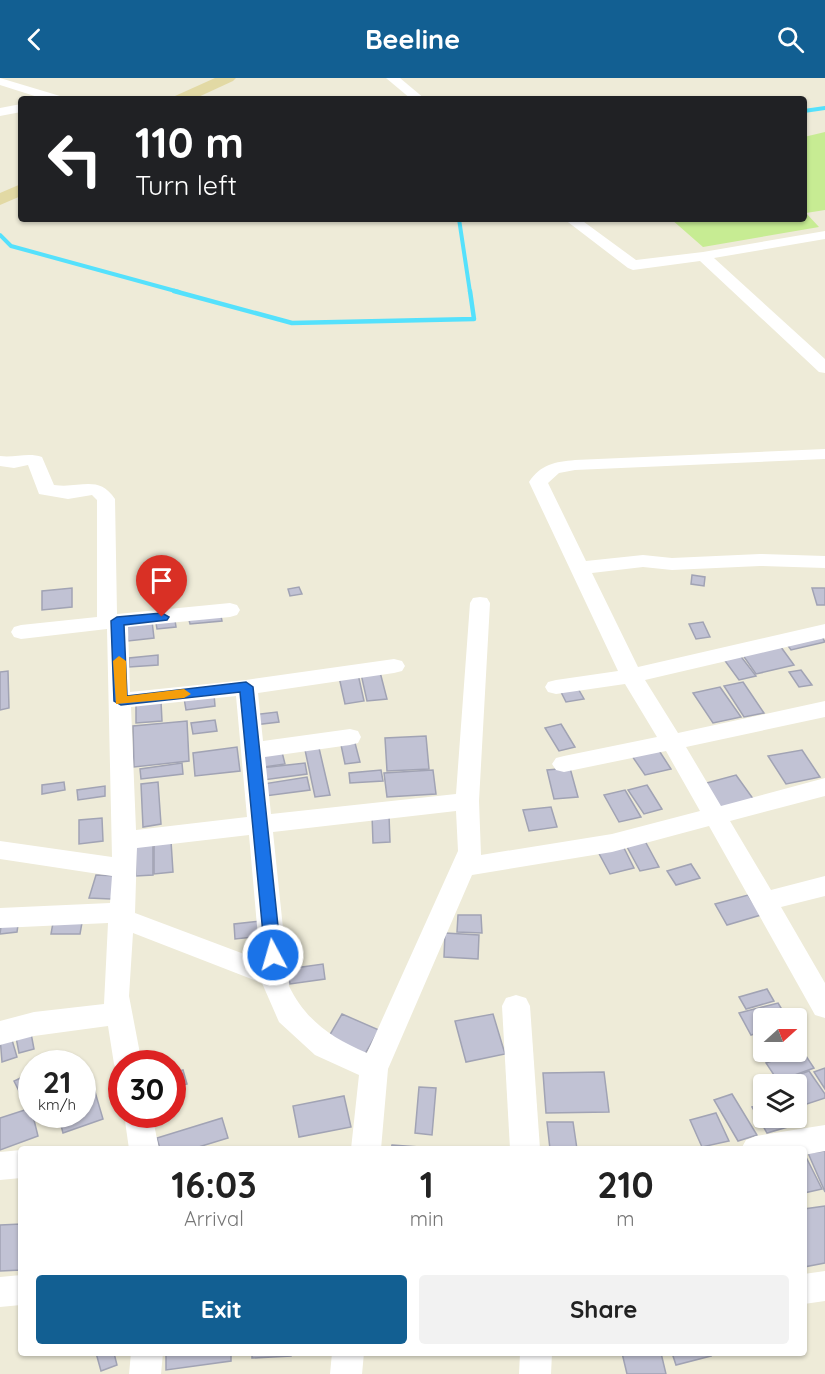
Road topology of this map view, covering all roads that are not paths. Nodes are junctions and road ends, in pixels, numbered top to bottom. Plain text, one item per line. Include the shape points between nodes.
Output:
1 (228, 78) edge
2 (392, 78) edge
3 (36, 79) edge
4 (2, 82) edge
5 (46, 96) edge
6 (189, 96) edge
7 (414, 96) edge
8 (18, 109) edge
9 (0, 112) edge
10 (575, 222) edge
11 (825, 235) edge
12 (704, 256) junction
13 (825, 368) edge
14 (825, 454) edge
15 (0, 461) edge
16 (825, 562) edge
17 (579, 568) junction
18 (480, 603) dead end
19 (230, 610) dead end
20 (112, 622) junction
21 (825, 631) edge
22 (21, 632) dead end
23 (394, 666) dead end
24 (631, 676) junction
25 (246, 687) junction
26 (556, 687) dead end
27 (121, 701) junction
28 (825, 708) edge
29 (350, 737) dead end
30 (672, 742) junction
31 (252, 751) junction
32 (564, 765) dead end
33 (825, 787) edge
34 (466, 801) junction
35 (713, 815) junction
36 (260, 823) junction
37 (124, 840) junction
38 (0, 850) edge
39 (463, 867) junction
40 (125, 868) junction
41 (825, 886) edge
42 (764, 902) junction
43 (121, 915) junction
44 (0, 918) edge
45 (275, 977) junction
46 (824, 1001) edge
47 (516, 1006) dead end
48 (119, 1013) junction
49 (0, 1033) edge
50 (126, 1050) edge
51 (374, 1069) junction
52 (140, 1128) edge
53 (825, 1138) edge
54 (142, 1146) edge
55 (366, 1146) edge
56 (525, 1146) edge
57 (775, 1146) edge
58 (18, 1164) edge
59 (0, 1166) edge
60 (825, 1286) edge
61 (807, 1289) edge
62 (18, 1290) edge
63 (0, 1292) edge
64 (147, 1356) edge
65 (348, 1356) edge
66 (536, 1356) edge
67 (145, 1374) edge
68 (346, 1374) edge
69 (535, 1374) edge

1 - 6 main road
2 - 7 street
3 - 4 street
4 - 5 street
8 - 9 street
10 - 12 street via 633,265
11 - 12 street
12 - 13 street
14 - 17 street via 553,468 538,482
15 - 20 street via 36,461 46,490 68,494 96,489 106,499
16 - 17 street via 642,561
17 - 24 street
18 - 34 street
19 - 20 street
20 - 22 street
20 - 27 street
21 - 24 street
23 - 25 street
24 - 26 street
24 - 30 street
25 - 27 street
25 - 31 street
27 - 37 street
28 - 30 street
29 - 31 street
30 - 32 street
30 - 35 street
31 - 36 street
33 - 35 street
34 - 36 street
34 - 39 street via 470,851
35 - 39 street via 612,843
35 - 42 street
36 - 37 street
36 - 45 street
37 - 40 street
38 - 40 street
39 - 51 street
40 - 43 street
41 - 42 street
42 - 46 street
43 - 44 street
43 - 45 street
43 - 48 street via 116,996
45 - 51 street via 289,1014 325,1047
47 - 56 street
48 - 49 street via 34,1024
48 - 50 street
51 - 55 street
52 - 54 street
53 - 57 street
58 - 59 street
60 - 61 street
62 - 63 street
64 - 67 street
65 - 68 street
66 - 69 street

